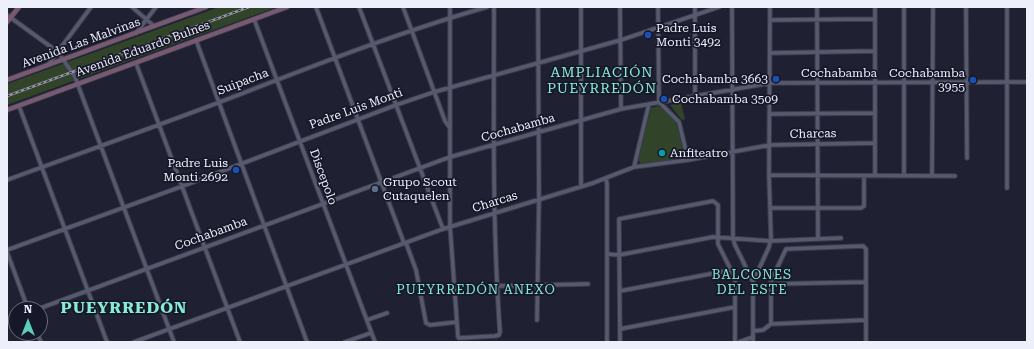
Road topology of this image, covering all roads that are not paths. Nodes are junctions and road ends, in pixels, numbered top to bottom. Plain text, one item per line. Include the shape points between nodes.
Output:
1 (19, 7) edge
2 (91, 7) edge
3 (132, 7) edge
4 (156, 7) edge
5 (206, 7) edge
6 (287, 7) edge
7 (316, 7) edge
8 (360, 7) edge
9 (403, 7) edge
10 (450, 7) edge
11 (487, 7) edge
12 (494, 7) edge
13 (538, 7) edge
14 (581, 7) edge
15 (620, 7) edge
16 (658, 7) edge
17 (695, 7) edge
18 (719, 7) edge
19 (732, 7) edge
20 (770, 7) edge
21 (817, 7) edge
22 (875, 7) edge
23 (904, 7) edge
24 (933, 7) edge
25 (966, 7) edge
26 (1007, 7) edge
27 (695, 15) junction
28 (9, 16) edge
29 (450, 17) junction
30 (147, 19) junction
31 (254, 19) junction
32 (875, 19) junction
33 (770, 20) junction
34 (817, 20) junction
35 (7, 22) edge
36 (154, 26) junction
37 (658, 27) junction
38 (412, 31) junction
39 (136, 33) junction
40 (196, 40) junction
41 (621, 40) junction
42 (374, 44) junction
43 (582, 51) junction
44 (875, 51) junction
45 (58, 52) junction
46 (817, 52) junction
47 (770, 53) junction
48 (336, 58) junction
49 (64, 60) junction
50 (136, 63) junction
51 (538, 63) junction
52 (47, 66) junction
53 (494, 74) junction
54 (277, 79) junction
55 (7, 80) edge
56 (875, 82) junction
57 (903, 82) junction
58 (932, 82) junction
59 (966, 82) junction
60 (1007, 82) junction
61 (1027, 82) edge
62 (770, 83) junction
63 (817, 83) junction
64 (77, 84) junction
65 (450, 86) junction
66 (732, 89) junction
67 (434, 92) junction
68 (695, 96) junction
69 (219, 102) junction
70 (659, 102) junction
71 (649, 104) junction
72 (396, 105) junction
73 (19, 106) junction
74 (7, 110) edge
75 (621, 110) junction
76 (875, 113) junction
77 (770, 114) junction
78 (817, 114) junction
79 (358, 119) junction
80 (582, 120) junction
81 (160, 125) junction
82 (450, 128) junction
83 (538, 133) junction
84 (299, 141) junction
85 (875, 143) junction
86 (818, 144) junction
87 (494, 145) junction
88 (770, 145) junction
89 (101, 146) junction
90 (733, 152) junction
91 (450, 158) junction
92 (966, 158) dead end
93 (688, 160) junction
94 (242, 163) junction
95 (42, 167) junction
96 (634, 167) junction
97 (420, 168) junction
98 (769, 175) junction
99 (818, 176) junction
100 (864, 176) junction
101 (875, 176) junction
102 (904, 176) junction
103 (932, 176) junction
104 (955, 176) dead end
105 (606, 178) junction
106 (7, 180) edge
107 (382, 182) junction
108 (183, 186) junction
109 (581, 186) junction
110 (1007, 188) dead end
111 (539, 199) junction
112 (323, 204) junction
113 (124, 207) junction
114 (770, 208) junction
115 (818, 208) junction
116 (495, 213) junction
117 (264, 226) junction
118 (450, 226) junction
119 (65, 229) junction
120 (443, 229) junction
121 (718, 237) junction
122 (840, 238) dead end
123 (733, 239) junction
124 (818, 239) junction
125 (770, 241) junction
126 (405, 243) junction
127 (206, 247) junction
128 (7, 251) edge
129 (607, 254) junction
130 (619, 255) junction
131 (346, 265) junction
132 (147, 269) junction
133 (731, 270) junction
134 (753, 282) junction
135 (866, 282) junction
136 (588, 284) dead end
137 (771, 284) junction
138 (496, 286) junction
139 (538, 286) junction
140 (287, 287) junction
141 (88, 291) junction
142 (620, 291) junction
143 (25, 301) edge
144 (48, 305) edge
145 (736, 307) junction
146 (227, 308) junction
147 (387, 313) dead end
148 (367, 320) junction
149 (537, 320) dead end
150 (866, 320) junction
151 (457, 322) junction
152 (771, 324) junction
153 (169, 329) junction
154 (620, 329) junction
155 (753, 331) junction
156 (372, 333) junction
157 (753, 337) junction
158 (107, 342) edge
159 (134, 342) edge
160 (174, 342) edge
161 (240, 342) edge
162 (307, 342) edge
163 (345, 342) edge
164 (375, 342) edge
165 (607, 342) edge
166 (620, 342) edge
167 (735, 342) edge
168 (740, 342) edge
169 (753, 342) edge
170 (866, 342) edge

1 - 28 main road
2 - 45 street
3 - 30 street
4 - 30 street
5 - 36 main road, Avenida Las Malvinas
6 - 31 main road, Avenida Eduardo Bulnes
7 - 48 street
8 - 42 street
9 - 38 street
10 - 29 street
11 - 29 street, Suipacha
12 - 53 street
13 - 51 street
14 - 43 street
15 - 41 street
16 - 37 street
17 - 27 street
18 - 27 street, Padre Luis Monti
19 - 66 street
20 - 33 street
21 - 34 street
22 - 32 street
23 - 57 street
24 - 58 street
25 - 59 street
26 - 60 street
27 - 37 street, Padre Luis Monti
27 - 68 street
28 - 35 main road
28 - 45 street
29 - 38 street, Suipacha
29 - 65 street
30 - 36 street
30 - 39 street
31 - 40 main road, Avenida Eduardo Bulnes
31 - 54 street, Discepolo
32 - 34 street
32 - 44 street
33 - 34 street
33 - 47 street
34 - 46 street
36 - 39 main road, Avenida Las Malvinas
37 - 41 street, Padre Luis Monti
37 - 70 street
38 - 42 street, Suipacha
38 - 67 street
39 - 49 main road, Avenida Las Malvinas
40 - 50 main road, Avenida Eduardo Bulnes
40 - 69 street
41 - 43 street, Padre Luis Monti
41 - 75 street
42 - 48 street, Suipacha
42 - 72 street
43 - 51 street, Padre Luis Monti
43 - 80 street
44 - 46 street
44 - 56 street
45 - 49 street
45 - 52 street
46 - 47 street
46 - 63 street
47 - 62 street
48 - 54 street, Suipacha
48 - 79 street
49 - 52 main road, Avenida Las Malvinas
49 - 64 street
50 - 64 main road, Avenida Eduardo Bulnes
50 - 81 street
51 - 53 street, Padre Luis Monti
51 - 83 street
52 - 55 main road, Avenida Las Malvinas
53 - 65 street, Padre Luis Monti
53 - 87 street
54 - 69 street, Suipacha
54 - 84 street, Discepolo
56 - 57 street, Cochabamba
56 - 63 street, Cochabamba
56 - 76 street
57 - 58 street, Cochabamba
57 - 102 street
58 - 59 street, Cochabamba
58 - 103 street
59 - 60 street, Cochabamba
59 - 92 street
60 - 61 street, Cochabamba
60 - 110 street
62 - 63 street, Cochabamba
62 - 66 street, Cochabamba
62 - 77 street
63 - 78 street
64 - 73 main road, Avenida Eduardo Bulnes
64 - 89 street
65 - 67 street, Padre Luis Monti
65 - 82 street
66 - 68 street, Cochabamba
66 - 90 street
67 - 72 street, Padre Luis Monti
67 - 82 street
68 - 70 street, Cochabamba
69 - 81 street, Suipacha
69 - 94 street
70 - 71 street, Cochabamba
70 - 93 street via 680,122
71 - 75 street, Cochabamba
71 - 96 street
72 - 79 street, Padre Luis Monti
72 - 97 street
73 - 74 main road, Avenida Eduardo Bulnes
73 - 95 street
75 - 80 street, Cochabamba
76 - 78 street
76 - 85 street
77 - 78 street
77 - 88 street
78 - 86 street
79 - 84 street, Padre Luis Monti
79 - 107 street
80 - 83 street, Cochabamba
80 - 109 street
81 - 89 street, Suipacha
81 - 108 street
82 - 91 street
83 - 87 street, Cochabamba
83 - 111 street
84 - 94 street, Padre Luis Monti
84 - 112 street, Discepolo
85 - 86 street, Charcas
85 - 101 street
86 - 88 street, Charcas
86 - 99 street
87 - 91 street, Cochabamba
87 - 116 street
88 - 90 street, Charcas
88 - 98 street
89 - 95 street, Suipacha
89 - 113 street
90 - 93 street, Charcas
90 - 123 street
91 - 97 street, Cochabamba
91 - 118 street
93 - 96 street, Charcas
94 - 108 street, Padre Luis Monti
94 - 117 street
95 - 106 street, Suipacha
95 - 119 street
96 - 105 street, Charcas
97 - 107 street, Cochabamba
97 - 120 street
98 - 99 street
98 - 114 street
99 - 100 street
99 - 115 street
100 - 101 street
100 - 115 street via 864,206
101 - 102 street
102 - 103 street
103 - 104 street
105 - 109 street, Charcas
105 - 129 street
107 - 112 street, Cochabamba
107 - 126 street
108 - 113 street, Padre Luis Monti
108 - 127 street
109 - 111 street, Charcas
111 - 116 street, Charcas
111 - 139 street
112 - 117 street, Cochabamba
112 - 131 street, Discepolo
113 - 119 street, Padre Luis Monti
113 - 132 street
114 - 115 street
114 - 125 street
115 - 124 street
116 - 118 street, Charcas
116 - 138 street
117 - 127 street, Cochabamba
117 - 140 street
118 - 120 street, Charcas
118 - 151 street
119 - 128 street, Padre Luis Monti
119 - 141 street
120 - 126 street, Charcas
121 - 123 street
121 - 130 street
121 - 130 street via 718,205 714,201 621,218 618,222
121 - 133 street via 719,246
122 - 124 street
123 - 125 street
123 - 134 street
124 - 125 street
125 - 134 street
126 - 131 street, Charcas
126 - 151 street via 416,270 426,323 430,325
127 - 132 street, Cochabamba
127 - 146 street
128 - 143 street
129 - 130 street
129 - 165 street
130 - 142 street
131 - 140 street, Charcas
131 - 148 street, Discepolo
132 - 141 street, Cochabamba
132 - 153 street
133 - 142 street
133 - 145 street via 735,278
134 - 155 street
135 - 137 street
135 - 137 street via 866,249 863,246 786,249
135 - 150 street
136 - 139 street
137 - 152 street
138 - 139 street
138 - 151 street via 499,335 459,338
139 - 149 street
140 - 146 street, Charcas
140 - 162 street
141 - 144 street, Cochabamba
141 - 158 street
142 - 154 street
145 - 154 street
145 - 167 street
146 - 153 street, Charcas
146 - 161 street
147 - 148 street
148 - 156 street, Discepolo
150 - 152 street
150 - 170 street
152 - 155 street via 763,330
153 - 159 street, Charcas
153 - 160 street
154 - 166 street
155 - 157 street
156 - 163 street
156 - 164 street, Discepolo
157 - 168 street
157 - 169 street

